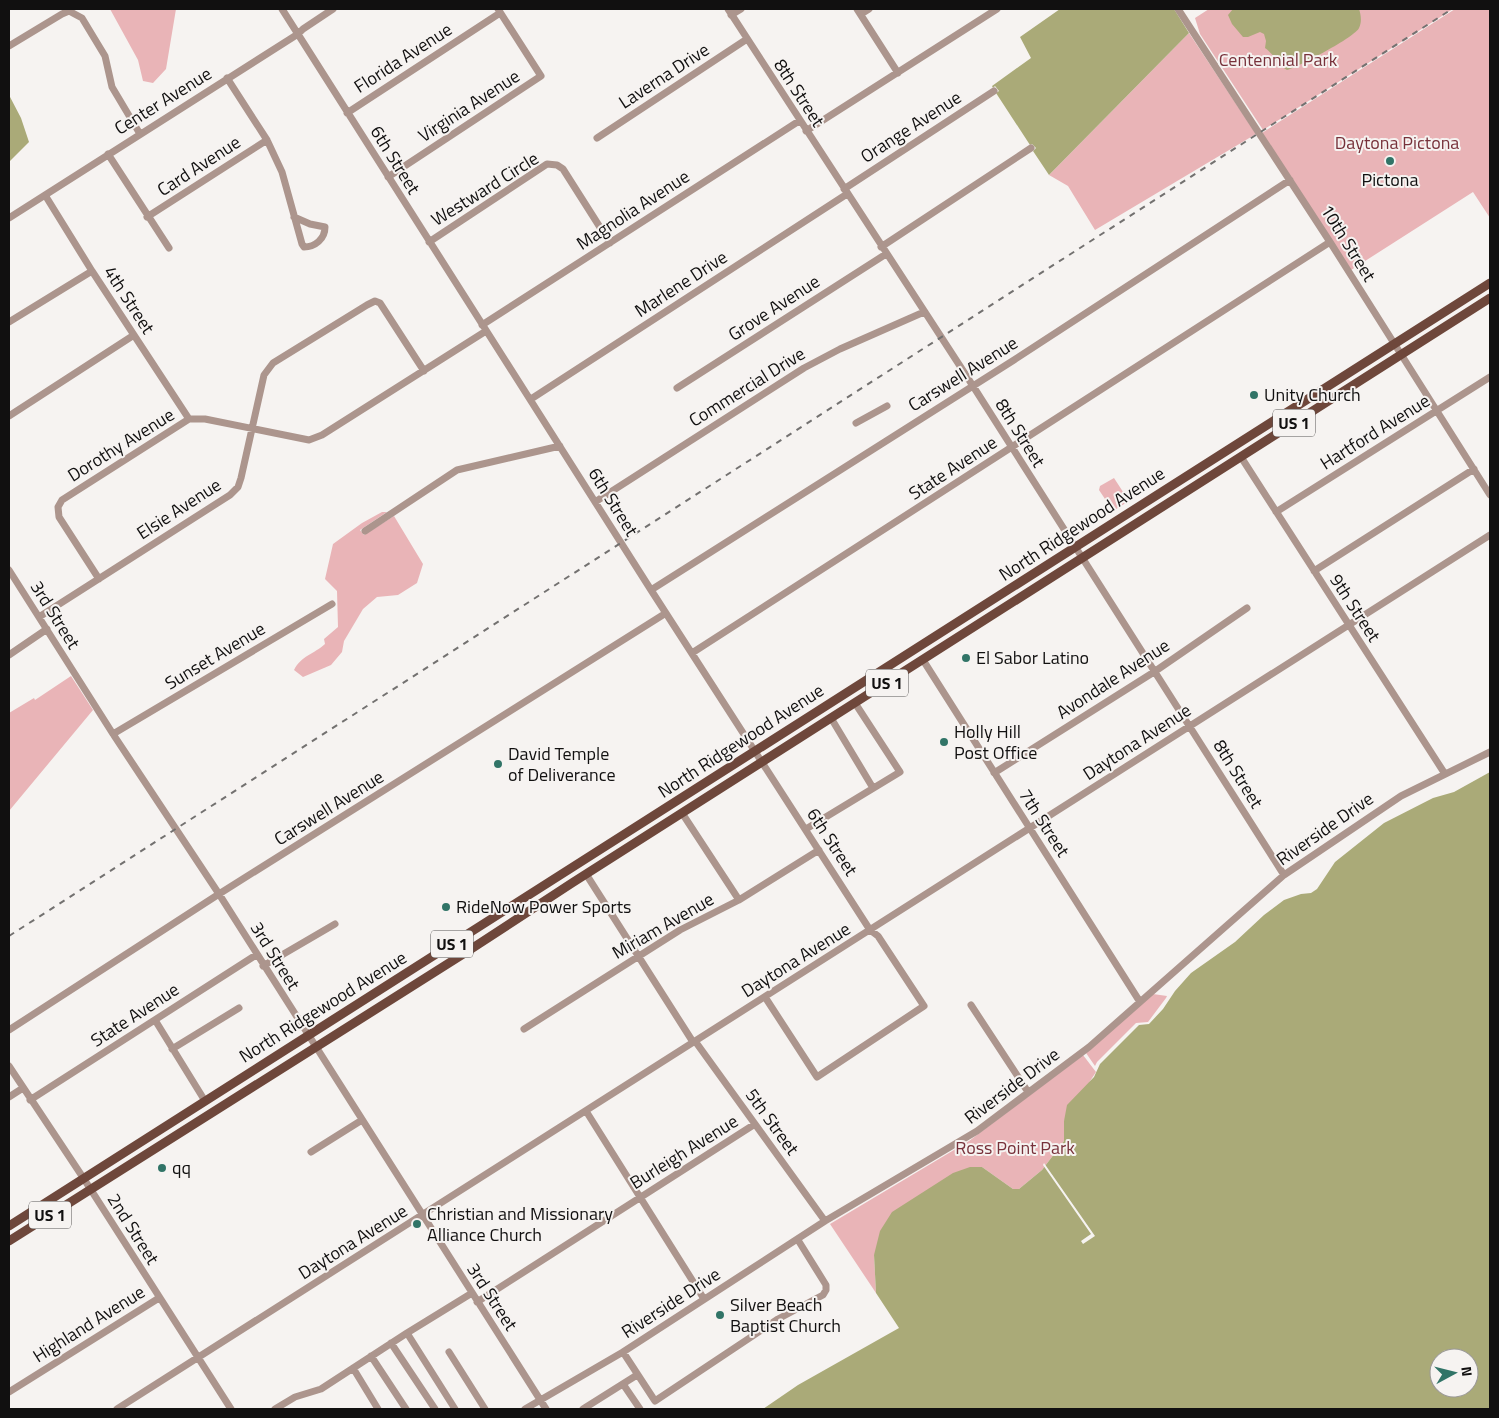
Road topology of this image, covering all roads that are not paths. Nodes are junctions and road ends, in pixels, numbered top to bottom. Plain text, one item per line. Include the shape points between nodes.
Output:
1 (282, 9) edge
2 (333, 9) edge
3 (741, 9) edge
4 (869, 9) edge
5 (997, 9) edge
6 (1178, 9) edge
7 (499, 11) edge
8 (859, 11) edge
9 (730, 12) edge
10 (298, 34) junction
11 (747, 40) junction
12 (9, 46) edge
13 (898, 73) junction
14 (227, 78) junction
15 (994, 91) dead end
16 (347, 113) junction
17 (799, 121) junction
18 (806, 131) junction
19 (140, 134) junction
20 (597, 138) dead end
21 (267, 140) junction
22 (1031, 148) dead end
23 (108, 154) junction
24 (388, 178) junction
25 (1290, 180) junction
26 (845, 191) junction
27 (45, 195) junction
28 (147, 217) junction
29 (294, 217) junction
30 (9, 218) edge
31 (429, 242) junction
32 (610, 242) junction
33 (1330, 242) junction
34 (881, 247) junction
35 (169, 248) dead end
36 (886, 254) junction
37 (92, 271) junction
38 (1490, 283) edge
39 (1490, 298) edge
40 (924, 312) junction
41 (9, 322) edge
42 (484, 328) junction
43 (134, 334) junction
44 (1394, 344) junction
45 (1401, 355) junction
46 (424, 371) junction
47 (1490, 377) edge
48 (972, 386) junction
49 (677, 388) dead end
50 (531, 399) junction
51 (887, 406) dead end
52 (1437, 410) junction
53 (9, 416) edge
54 (189, 420) junction
55 (856, 423) dead end
56 (253, 430) junction
57 (1249, 436) junction
58 (560, 446) junction
59 (1233, 447) junction
60 (1012, 448) junction
61 (1241, 457) junction
62 (1226, 467) junction
63 (1474, 469) junction
64 (1490, 495) edge
65 (595, 502) junction
66 (1276, 512) junction
67 (365, 531) dead end
68 (1490, 535) edge
69 (1075, 548) junction
70 (1082, 558) junction
71 (9, 570) edge
72 (1314, 572) junction
73 (99, 579) junction
74 (651, 590) junction
75 (332, 604) dead end
76 (1247, 608) dead end
77 (666, 613) junction
78 (39, 617) junction
79 (1347, 624) junction
80 (47, 629) junction
81 (932, 639) junction
82 (692, 653) junction
83 (9, 655) edge
84 (923, 660) junction
85 (1154, 672) junction
86 (855, 703) junction
87 (831, 718) junction
88 (1190, 726) junction
89 (113, 734) junction
90 (756, 751) junction
91 (1490, 752) edge
92 (763, 762) junction
93 (994, 773) junction
94 (1445, 774) junction
95 (873, 788) junction
96 (682, 813) junction
97 (1030, 829) junction
98 (806, 830) junction
99 (819, 850) junction
100 (596, 853) junction
101 (578, 864) junction
102 (586, 874) junction
103 (1284, 875) junction
104 (572, 883) junction
105 (219, 894) junction
106 (739, 900) junction
107 (335, 924) dead end
108 (870, 930) junction
109 (256, 955) junction
110 (639, 956) junction
111 (263, 966) junction
112 (765, 997) junction
113 (1140, 1002) junction
114 (971, 1004) dead end
115 (239, 1008) dead end
116 (155, 1020) junction
117 (9, 1030) edge
118 (524, 1030) dead end
119 (308, 1036) junction
120 (694, 1042) junction
121 (315, 1047) junction
122 (172, 1049) junction
123 (9, 1066) edge
124 (23, 1088) junction
125 (1028, 1092) junction
126 (9, 1097) edge
127 (30, 1100) junction
128 (205, 1101) junction
129 (586, 1111) junction
130 (362, 1120) junction
131 (755, 1124) junction
132 (311, 1152) dead end
133 (84, 1179) junction
134 (90, 1189) junction
135 (639, 1198) junction
136 (422, 1216) junction
137 (825, 1221) junction
138 (9, 1226) edge
139 (798, 1240) junction
140 (9, 1241) edge
141 (472, 1293) junction
142 (159, 1298) junction
143 (704, 1299) junction
144 (477, 1302) junction
145 (406, 1333) junction
146 (391, 1343) junction
147 (449, 1352) dead end
148 (623, 1352) junction
149 (370, 1356) junction
150 (198, 1358) junction
151 (353, 1368) junction
152 (637, 1375) junction
153 (623, 1384) junction
154 (9, 1392) edge
155 (540, 1400) junction
156 (117, 1409) edge
157 (231, 1409) edge
158 (276, 1409) edge
159 (378, 1409) edge
160 (406, 1409) edge
161 (435, 1409) edge
162 (454, 1409) edge
163 (485, 1409) edge
164 (525, 1409) edge
165 (546, 1409) edge
166 (583, 1409) edge
167 (640, 1409) edge

1 - 10 street, 6th Street
2 - 10 street, Center Avenue
3 - 9 street
4 - 8 street
5 - 13 street
6 - 25 street, 10th Street
7 - 16 street, Florida Avenue
7 - 24 street, Virginia Avenue via 541,76
8 - 13 street
9 - 11 street, 8th Street
10 - 14 street, Center Avenue
10 - 16 street, 6th Street
11 - 17 street, 8th Street
11 - 20 street, Laverna Drive
12 - 19 street via 69,11 82,18 105,56 112,87
13 - 18 street
14 - 19 street, Center Avenue
14 - 21 street
15 - 26 street, Orange Avenue
16 - 24 street, 6th Street
17 - 18 street, 8th Street
17 - 32 street, Magnolia Avenue
18 - 26 street, 8th Street
19 - 23 street, Center Avenue
21 - 28 street, Card Avenue
21 - 29 street via 282,172
22 - 34 street
23 - 27 street, Center Avenue
23 - 28 street
24 - 31 street, 6th Street
25 - 33 street, 10th Street
25 - 48 street, Carswell Avenue
26 - 34 street, 8th Street
26 - 50 street, Marlene Drive
27 - 30 street, Center Avenue
27 - 37 street, 4th Street
28 - 35 street
29 - 29 street via 304,247 318,243 324,236 325,227
31 - 32 street, Westward Circle via 547,164 563,168
31 - 42 street, 6th Street
32 - 42 street, Magnolia Avenue
33 - 44 street, 10th Street
33 - 60 street, State Avenue
34 - 36 street, 8th Street
36 - 40 street, 8th Street
36 - 49 street, Grove Avenue
37 - 41 street
37 - 43 street, 4th Street
38 - 44 main road, North Ridgewood Avenue / US 1
39 - 45 main road, North Ridgewood Avenue / US 1
40 - 48 street, 8th Street
40 - 65 street, Commercial Drive via 804,368
42 - 46 street
42 - 50 street, 6th Street
43 - 53 street
43 - 54 street, 4th Street
44 - 45 street, 10th Street
44 - 57 main road, North Ridgewood Avenue / US 1
45 - 52 street, 10th Street
45 - 61 main road, North Ridgewood Avenue / US 1
46 - 56 street via 310,440
46 - 56 street via 375,301 273,363 264,375
47 - 52 street, Hartford Avenue
48 - 60 street, 8th Street
48 - 74 street, Carswell Avenue
50 - 58 street, 6th Street
51 - 55 street
52 - 63 street, 10th Street
52 - 66 street, Hartford Avenue
54 - 56 street, Dorothy Avenue via 205,419
54 - 73 street, Dorothy Avenue via 62,500 58,507 59,517
56 - 73 street, Elsie Avenue via 242,478 230,495
57 - 59 main road, North Ridgewood Avenue / US 1
57 - 61 main road
58 - 65 street, 6th Street
58 - 67 street via 457,470
59 - 62 main road
59 - 69 main road, North Ridgewood Avenue / US 1
60 - 69 street, 8th Street
60 - 82 street, State Avenue
61 - 62 main road, North Ridgewood Avenue / US 1
61 - 66 street, 9th Street
62 - 70 main road, North Ridgewood Avenue / US 1
63 - 64 street, 10th Street
63 - 72 street
65 - 74 street, 6th Street
66 - 72 street, 9th Street
68 - 79 street, Daytona Avenue
69 - 70 street, 8th Street
69 - 81 main road, North Ridgewood Avenue / US 1
70 - 84 main road, North Ridgewood Avenue / US 1
70 - 85 street, 8th Street
71 - 78 street, 3rd Street
72 - 79 street, 9th Street
73 - 78 street, Elsie Avenue
74 - 77 street, 6th Street
75 - 89 street, Sunset Avenue
76 - 85 street, Avondale Avenue
77 - 82 street, 6th Street
77 - 105 street, Carswell Avenue
78 - 80 street, 3rd Street
79 - 88 street, Daytona Avenue
79 - 94 street, 9th Street
80 - 83 street
80 - 89 street, 3rd Street
81 - 84 main road
81 - 90 main road, North Ridgewood Avenue / US 1
82 - 90 street, 6th Street
84 - 86 main road, North Ridgewood Avenue / US 1
84 - 93 street, 7th Street
85 - 88 street, 8th Street
85 - 93 street, Avondale Avenue
86 - 87 main road, North Ridgewood Avenue / US 1
86 - 95 street via 900,772
87 - 92 main road, North Ridgewood Avenue / US 1
87 - 95 street
88 - 97 street, Daytona Avenue
88 - 103 street, 8th Street
89 - 105 street, 3rd Street
90 - 92 street, 6th Street
90 - 100 main road, North Ridgewood Avenue / US 1
91 - 94 street, Riverside Drive
92 - 96 main road, North Ridgewood Avenue / US 1
92 - 98 street, 6th Street
93 - 97 street, 7th Street
94 - 103 street, Riverside Drive via 1401,796
95 - 98 street
96 - 102 main road, North Ridgewood Avenue / US 1
96 - 106 street
97 - 108 street, Daytona Avenue
97 - 113 street, 7th Street
98 - 99 street, 6th Street
99 - 106 street, Miriam Avenue
99 - 108 street, 6th Street
100 - 101 main road, North Ridgewood Avenue / US 1
100 - 102 main road
101 - 104 main road
101 - 119 main road, North Ridgewood Avenue / US 1
102 - 104 main road, North Ridgewood Avenue / US 1
102 - 110 street, 5th Street
103 - 113 street, Riverside Drive
104 - 121 main road, North Ridgewood Avenue / US 1
105 - 109 street, 3rd Street
105 - 117 street, Carswell Avenue
106 - 110 street, Miriam Avenue via 681,929
107 - 111 street
108 - 112 street, Daytona Avenue
108 - 112 street, 6th Street via 878,936 924,1006 817,1077
109 - 111 street, 3rd Street
109 - 116 street, State Avenue
110 - 118 street, Miriam Avenue
110 - 120 street, 5th Street
111 - 119 street, 3rd Street
112 - 120 street, Daytona Avenue
113 - 125 street, Riverside Drive via 1088,1047
114 - 125 street
115 - 122 street
116 - 122 street
116 - 127 street, State Avenue
119 - 121 street, 3rd Street
119 - 128 main road, North Ridgewood Avenue / US 1
120 - 129 street, Daytona Avenue
120 - 131 street, 5th Street
121 - 130 street, 3rd Street
121 - 134 main road, North Ridgewood Avenue / US 1
122 - 128 street
123 - 124 street, 2nd Street
124 - 126 street
124 - 127 street, 2nd Street
125 - 137 street, Riverside Drive via 977,1131
127 - 133 street, 2nd Street
128 - 133 main road, North Ridgewood Avenue / US 1
129 - 135 street
129 - 136 street, Daytona Avenue
130 - 132 street
130 - 136 street, 3rd Street
131 - 135 street, Burleigh Avenue
131 - 137 street, 5th Street
133 - 134 street, 2nd Street
133 - 138 main road, North Ridgewood Avenue / US 1
134 - 140 main road, North Ridgewood Avenue / US 1
134 - 142 street, 2nd Street
135 - 143 street
135 - 144 street, Burleigh Avenue
136 - 141 street, 3rd Street
136 - 150 street, Daytona Avenue
137 - 139 street, Riverside Drive
139 - 143 street, Riverside Drive
139 - 152 street via 826,1285 823,1295 778,1319 654,1401
141 - 144 street, 3rd Street
141 - 145 street
142 - 150 street, 2nd Street
142 - 154 street, Highland Avenue
143 - 148 street, Riverside Drive
144 - 155 street, 3rd Street
145 - 146 street
145 - 162 street
146 - 149 street
146 - 161 street
147 - 163 street
148 - 152 street
148 - 155 street, Riverside Drive
149 - 151 street
149 - 160 street
150 - 156 street, Daytona Avenue
150 - 157 street, 2nd Street
151 - 158 street via 321,1390 295,1397
151 - 159 street
152 - 153 street
153 - 166 street
153 - 167 street
155 - 164 street, Riverside Drive
155 - 165 street, 3rd Street

